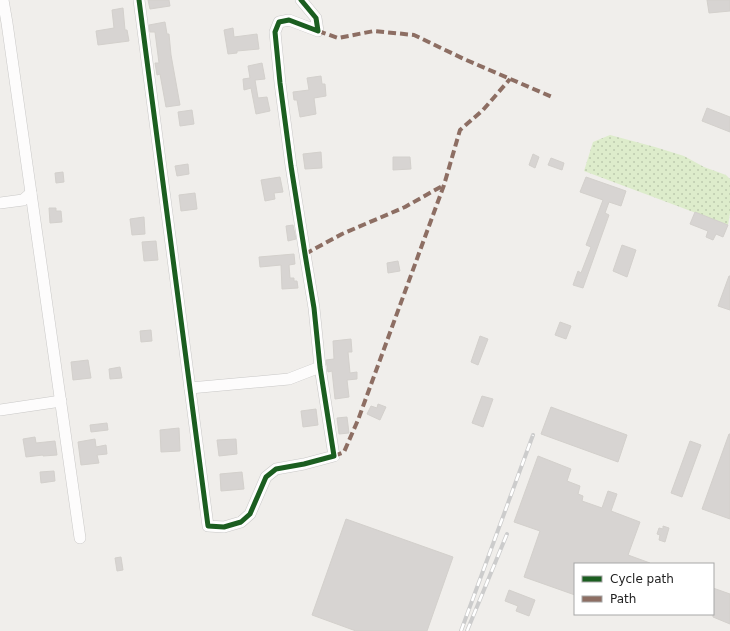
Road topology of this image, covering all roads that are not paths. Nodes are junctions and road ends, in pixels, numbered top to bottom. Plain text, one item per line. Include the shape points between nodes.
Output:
1 (3, 0) edge
2 (140, 0) edge
3 (301, 0) edge
4 (31, 193) junction
5 (0, 203) edge
6 (320, 367) junction
7 (190, 388) junction
8 (61, 401) junction
9 (0, 410) edge
10 (80, 538) dead end

1 - 4 street
2 - 7 street
3 - 6 street via 316,18 318,30 289,20 279,22 275,32
4 - 5 street via 23,200
4 - 8 street
6 - 7 street via 289,379
6 - 7 street via 334,456 276,469 266,477 250,514 241,522 224,527 208,526
8 - 9 street
8 - 10 street

